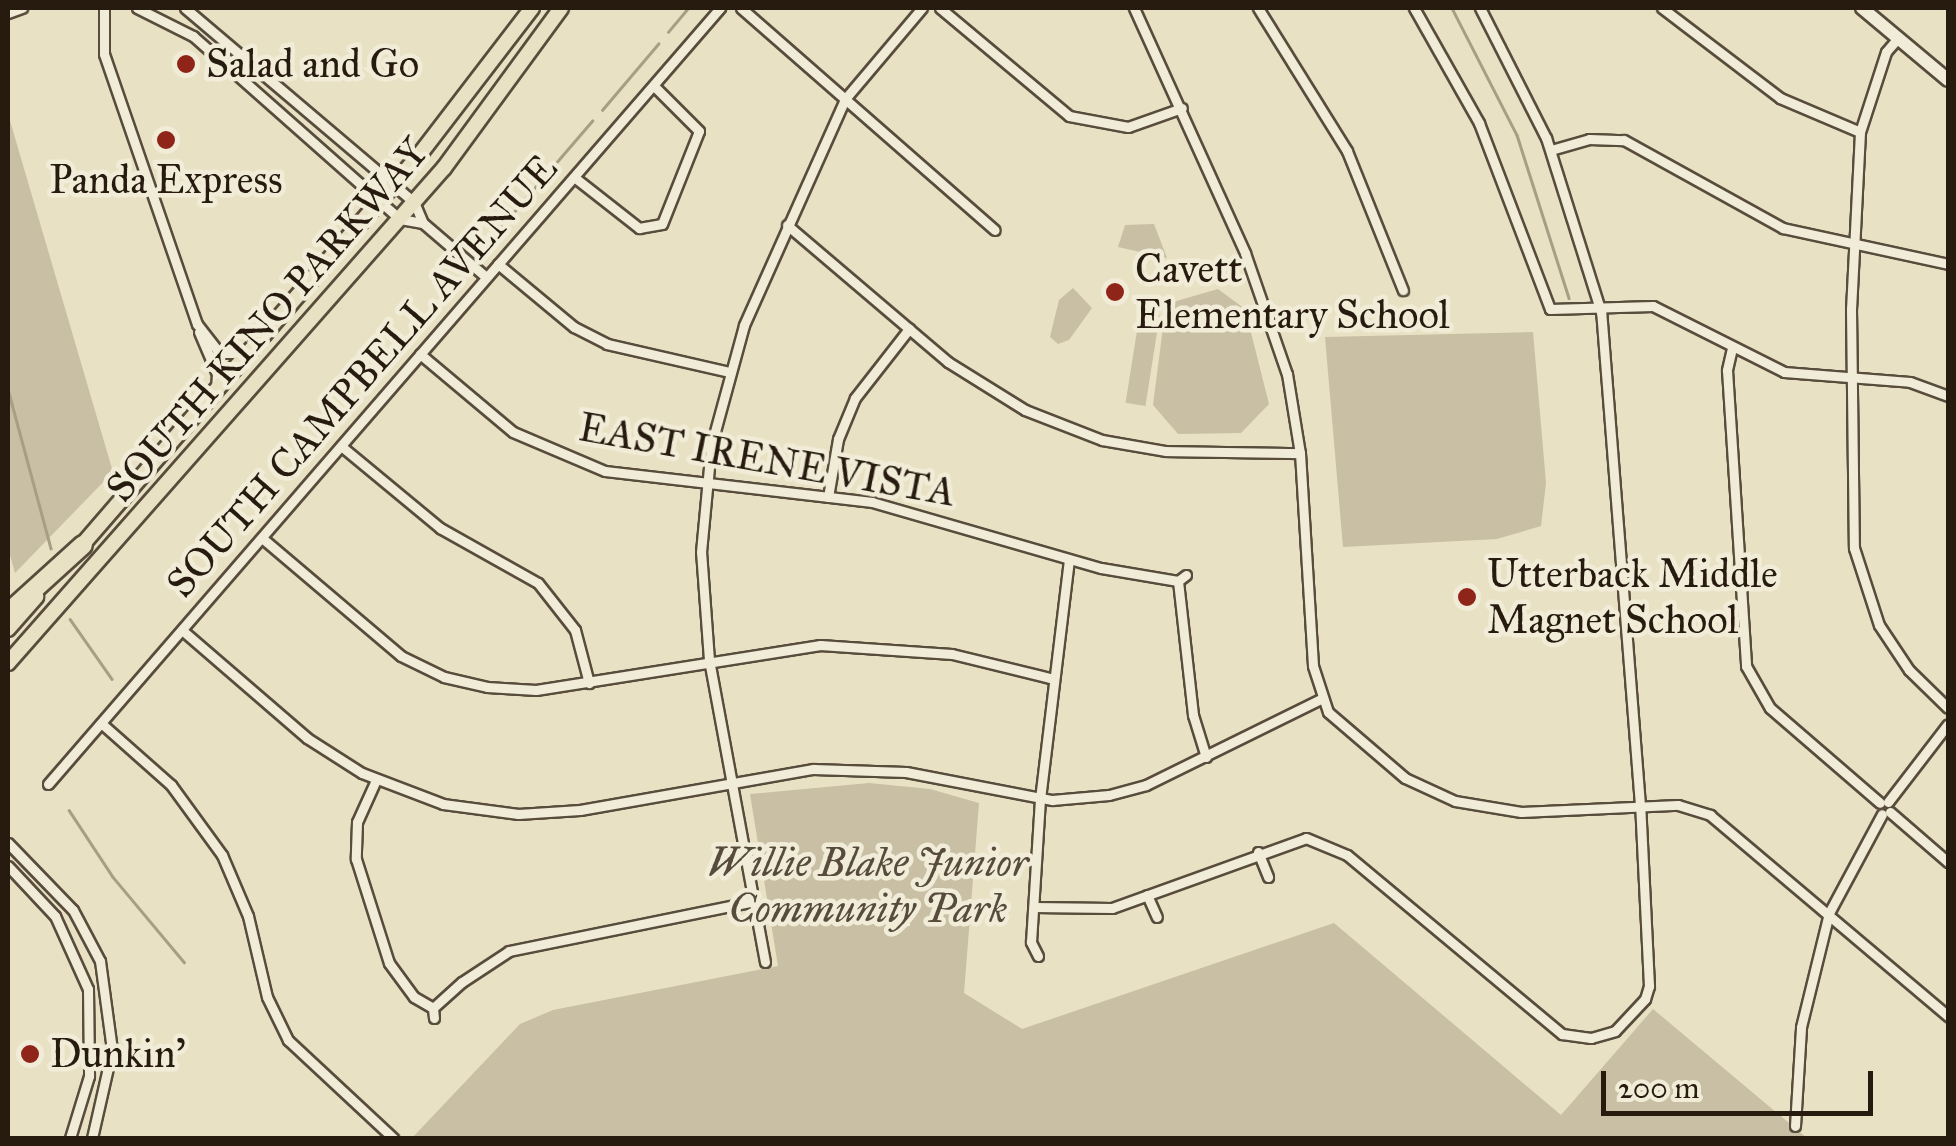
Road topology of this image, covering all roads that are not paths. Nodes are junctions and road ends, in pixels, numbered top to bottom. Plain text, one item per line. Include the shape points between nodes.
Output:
1 (22, 8) edge
2 (104, 8) edge
3 (137, 8) edge
4 (185, 8) edge
5 (532, 8) edge
6 (561, 8) edge
7 (720, 8) edge
8 (741, 8) edge
9 (922, 8) edge
10 (940, 8) edge
11 (1134, 8) edge
12 (1258, 8) edge
13 (1414, 8) edge
14 (1480, 8) edge
15 (1662, 8) edge
16 (1862, 8) edge
17 (8, 13) edge
18 (1898, 38) junction
19 (1948, 80) edge
20 (654, 86) junction
21 (844, 99) junction
22 (1182, 108) junction
23 (1860, 132) junction
24 (1550, 150) junction
25 (574, 177) junction
26 (394, 184) junction
27 (380, 201) junction
28 (414, 202) junction
29 (400, 219) junction
30 (423, 223) junction
31 (787, 225) junction
32 (995, 230) dead end
33 (1853, 248) junction
34 (498, 264) junction
35 (1948, 264) edge
36 (486, 277) junction
37 (1403, 290) dead end
38 (1601, 311) junction
39 (198, 324) junction
40 (909, 329) junction
41 (1732, 348) junction
42 (249, 352) junction
43 (420, 354) junction
44 (729, 372) junction
45 (1853, 378) junction
46 (215, 391) junction
47 (1948, 396) edge
48 (341, 446) junction
49 (1300, 453) junction
50 (142, 475) junction
51 (706, 482) junction
52 (160, 492) junction
53 (828, 496) junction
54 (262, 538) junction
55 (82, 545) junction
56 (1069, 560) junction
57 (8, 613) edge
58 (8, 629) edge
59 (182, 630) junction
60 (709, 660) junction
61 (8, 664) edge
62 (1054, 679) junction
63 (588, 682) junction
64 (1320, 700) junction
65 (1948, 708) edge
66 (101, 723) junction
67 (1948, 724) edge
68 (1206, 756) junction
69 (376, 780) junction
70 (732, 780) junction
71 (48, 784) dead end
72 (1040, 799) junction
73 (1640, 805) junction
74 (1885, 808) junction
75 (8, 842) edge
76 (1258, 852) junction
77 (1948, 862) edge
78 (8, 866) edge
79 (1268, 877) dead end
80 (1403, 884) dead end
81 (1147, 894) junction
82 (1394, 895) junction
83 (754, 901) junction
84 (1034, 906) junction
85 (1830, 913) junction
86 (1157, 918) dead end
87 (1038, 956) dead end
88 (766, 962) dead end
89 (1499, 966) dead end
90 (1490, 977) junction
91 (1948, 1016) edge
92 (1796, 1126) dead end
93 (70, 1138) edge
94 (92, 1138) edge
95 (393, 1138) edge

1 - 17 street
2 - 39 street, SOUTH KINO PARKWAY via 104,54
3 - 27 street via 193,36
4 - 26 street
5 - 26 main road, SOUTH KINO PARKWAY
6 - 28 main road, SOUTH KINO PARKWAY via 495,106
7 - 20 street, SOUTH CAMPBELL AVENUE
8 - 21 street
9 - 21 street
10 - 22 street via 1069,116 1128,127
11 - 22 street
12 - 37 street via 1347,152
13 - 38 street via 1480,123 1543,302 1550,309
14 - 24 street
15 - 23 street via 1780,98
16 - 18 main road
18 - 19 main road
18 - 23 street via 1882,64
20 - 25 street, SOUTH CAMPBELL AVENUE
20 - 25 street via 693,119 699,137 652,236
21 - 31 street
21 - 32 street
22 - 49 street via 1272,323
23 - 33 street
24 - 33 street via 1590,138 1624,140 1759,218
24 - 38 street
25 - 34 street, SOUTH CAMPBELL AVENUE
26 - 27 main road, SOUTH KINO PARKWAY
26 - 28 street
27 - 29 street
27 - 42 main road, SOUTH KINO PARKWAY
28 - 29 main road, SOUTH KINO PARKWAY
28 - 30 street
29 - 30 street
29 - 52 main road, SOUTH KINO PARKWAY
30 - 36 street
31 - 40 street
31 - 44 street
33 - 35 street
33 - 45 street
34 - 36 street, SOUTH CAMPBELL AVENUE
34 - 44 street via 574,327 606,344
36 - 43 street, SOUTH CAMPBELL AVENUE
38 - 41 street via 1664,308
38 - 73 street
39 - 42 street via 228,358
39 - 46 street, SOUTH KINO PARKWAY via 217,374
40 - 49 street via 978,384 1076,431 1202,455
40 - 53 street via 855,398 838,439
41 - 45 street via 1784,372
41 - 74 street via 1727,370 1746,666 1770,708
42 - 46 main road, SOUTH KINO PARKWAY
43 - 48 street, SOUTH CAMPBELL AVENUE
43 - 51 street, EAST IRENE VISTA via 501,423 546,450 605,471
44 - 51 street
45 - 47 street via 1910,382
45 - 65 street via 1854,532 1864,592 1894,652
46 - 50 main road, SOUTH KINO PARKWAY
48 - 54 street, SOUTH CAMPBELL AVENUE
48 - 63 street via 440,528 538,583 575,630
49 - 64 street
50 - 52 main road
50 - 55 main road, SOUTH KINO PARKWAY
51 - 53 street, EAST IRENE VISTA
51 - 60 street via 701,552
52 - 61 main road, SOUTH KINO PARKWAY
53 - 56 street, EAST IRENE VISTA via 943,518
54 - 59 street, SOUTH CAMPBELL AVENUE
54 - 63 street via 401,656 444,678 536,690
55 - 57 highway
55 - 58 main road, SOUTH KINO PARKWAY
56 - 62 street
56 - 68 street, EAST IRENE VISTA via 1182,578 1192,715
59 - 66 street, SOUTH CAMPBELL AVENUE
59 - 69 street via 307,738
60 - 62 street via 870,646 986,660
60 - 63 street
60 - 70 street
62 - 72 street
64 - 68 street
64 - 73 street via 1388,765 1455,801 1521,812
66 - 71 street, SOUTH CAMPBELL AVENUE
66 - 95 street via 171,785 222,854 248,916 267,997 288,1040
67 - 74 street
68 - 72 street via 1130,791
69 - 70 street via 443,804 518,814 580,810
69 - 83 street via 357,822 356,859 389,963 434,1014 509,951
70 - 72 street via 867,768
70 - 83 street
72 - 84 street
73 - 85 street via 1678,805 1710,816
73 - 90 street via 1649,986 1632,1018 1605,1035 1580,1038 1553,1030
74 - 77 street
74 - 85 street
75 - 94 street via 74,910 100,961 112,1050
76 - 79 street
76 - 81 street
76 - 82 street via 1293,839 1319,841
78 - 93 street via 55,916 88,989 89,1076
80 - 82 street
81 - 84 street via 1100,909
81 - 86 street
82 - 90 street
83 - 88 street
84 - 87 street via 1031,942
85 - 91 street
85 - 92 street via 1801,1027
89 - 90 street

